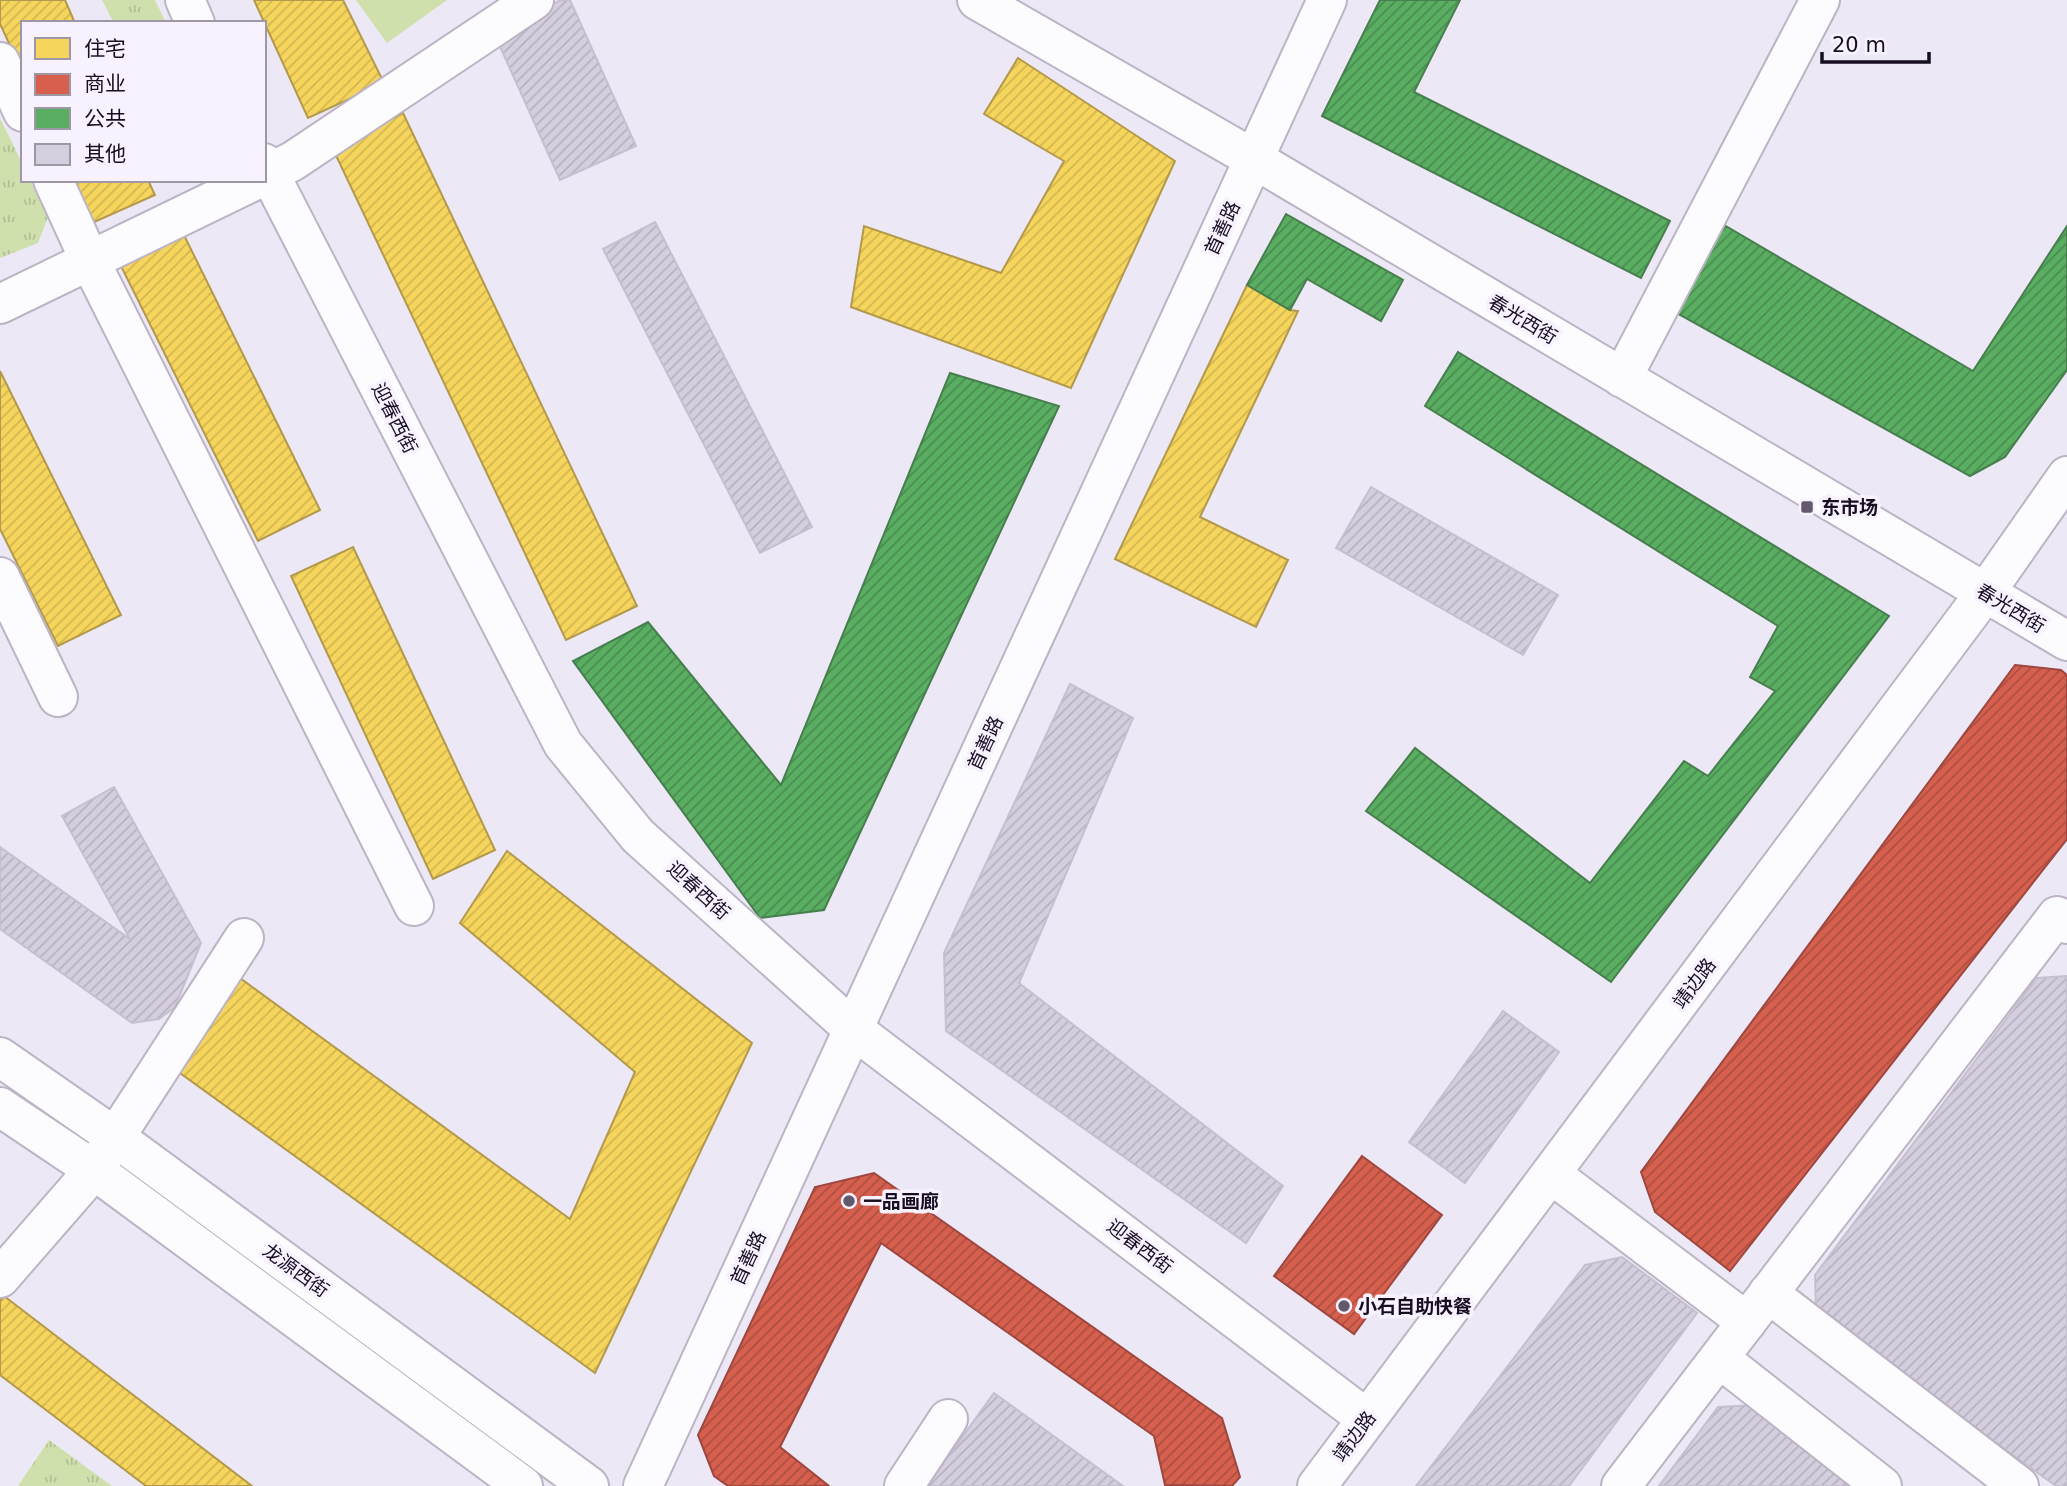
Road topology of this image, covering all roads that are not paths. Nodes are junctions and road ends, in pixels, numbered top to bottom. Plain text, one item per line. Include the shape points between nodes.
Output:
1 (185, 0) edge
2 (534, 0) edge
3 (977, 0) edge
4 (1327, 0) edge
5 (1820, 0) edge
6 (194, 21) edge
7 (0, 62) edge
8 (21, 108) edge
9 (1254, 159) junction
10 (266, 172) edge
11 (266, 177) edge
12 (54, 182) edge
13 (246, 182) edge
14 (90, 261) junction
15 (0, 304) edge
16 (1622, 377) junction
17 (2067, 476) edge
18 (0, 577) edge
19 (1985, 593) junction
20 (2067, 641) edge
21 (58, 697) dead end
22 (414, 906) dead end
23 (2067, 923) edge
24 (244, 938) dead end
25 (853, 1029) junction
26 (0, 1058) edge
27 (0, 1107) edge
28 (115, 1137) junction
29 (94, 1170) junction
30 (1551, 1174) junction
31 (0, 1278) edge
32 (1757, 1308) junction
33 (1719, 1358) junction
34 (948, 1419) dead end
35 (1367, 1419) junction
36 (523, 1486) edge
37 (589, 1486) edge
38 (643, 1486) edge
39 (904, 1486) edge
40 (1317, 1486) edge
41 (1621, 1486) edge
42 (1882, 1486) edge
43 (2019, 1486) edge

1 - 6 street
2 - 10 street via 293,161
3 - 9 street, 春光西街
4 - 9 street, 首善路
5 - 16 street
7 - 8 street
9 - 16 street, 春光西街
9 - 25 street, 首善路
11 - 25 street, 迎春西街 via 563,744 638,836
12 - 14 street
13 - 14 street
14 - 15 street
14 - 22 street
16 - 19 street, 春光西街
17 - 19 street, 靖边路
18 - 21 street
19 - 20 street, 春光西街
19 - 30 street, 靖边路
23 - 32 street via 2057,916
24 - 28 street
25 - 35 street, 迎春西街
25 - 38 street, 首善路
26 - 28 street, 龙源西街
27 - 29 street, 龙源西街
28 - 29 street
28 - 37 street, 龙源西街
29 - 31 street
29 - 36 street, 龙源西街
30 - 32 street
30 - 35 street, 靖边路
32 - 33 street
32 - 43 street
33 - 41 street
33 - 42 street
34 - 39 street
35 - 40 street, 靖边路

